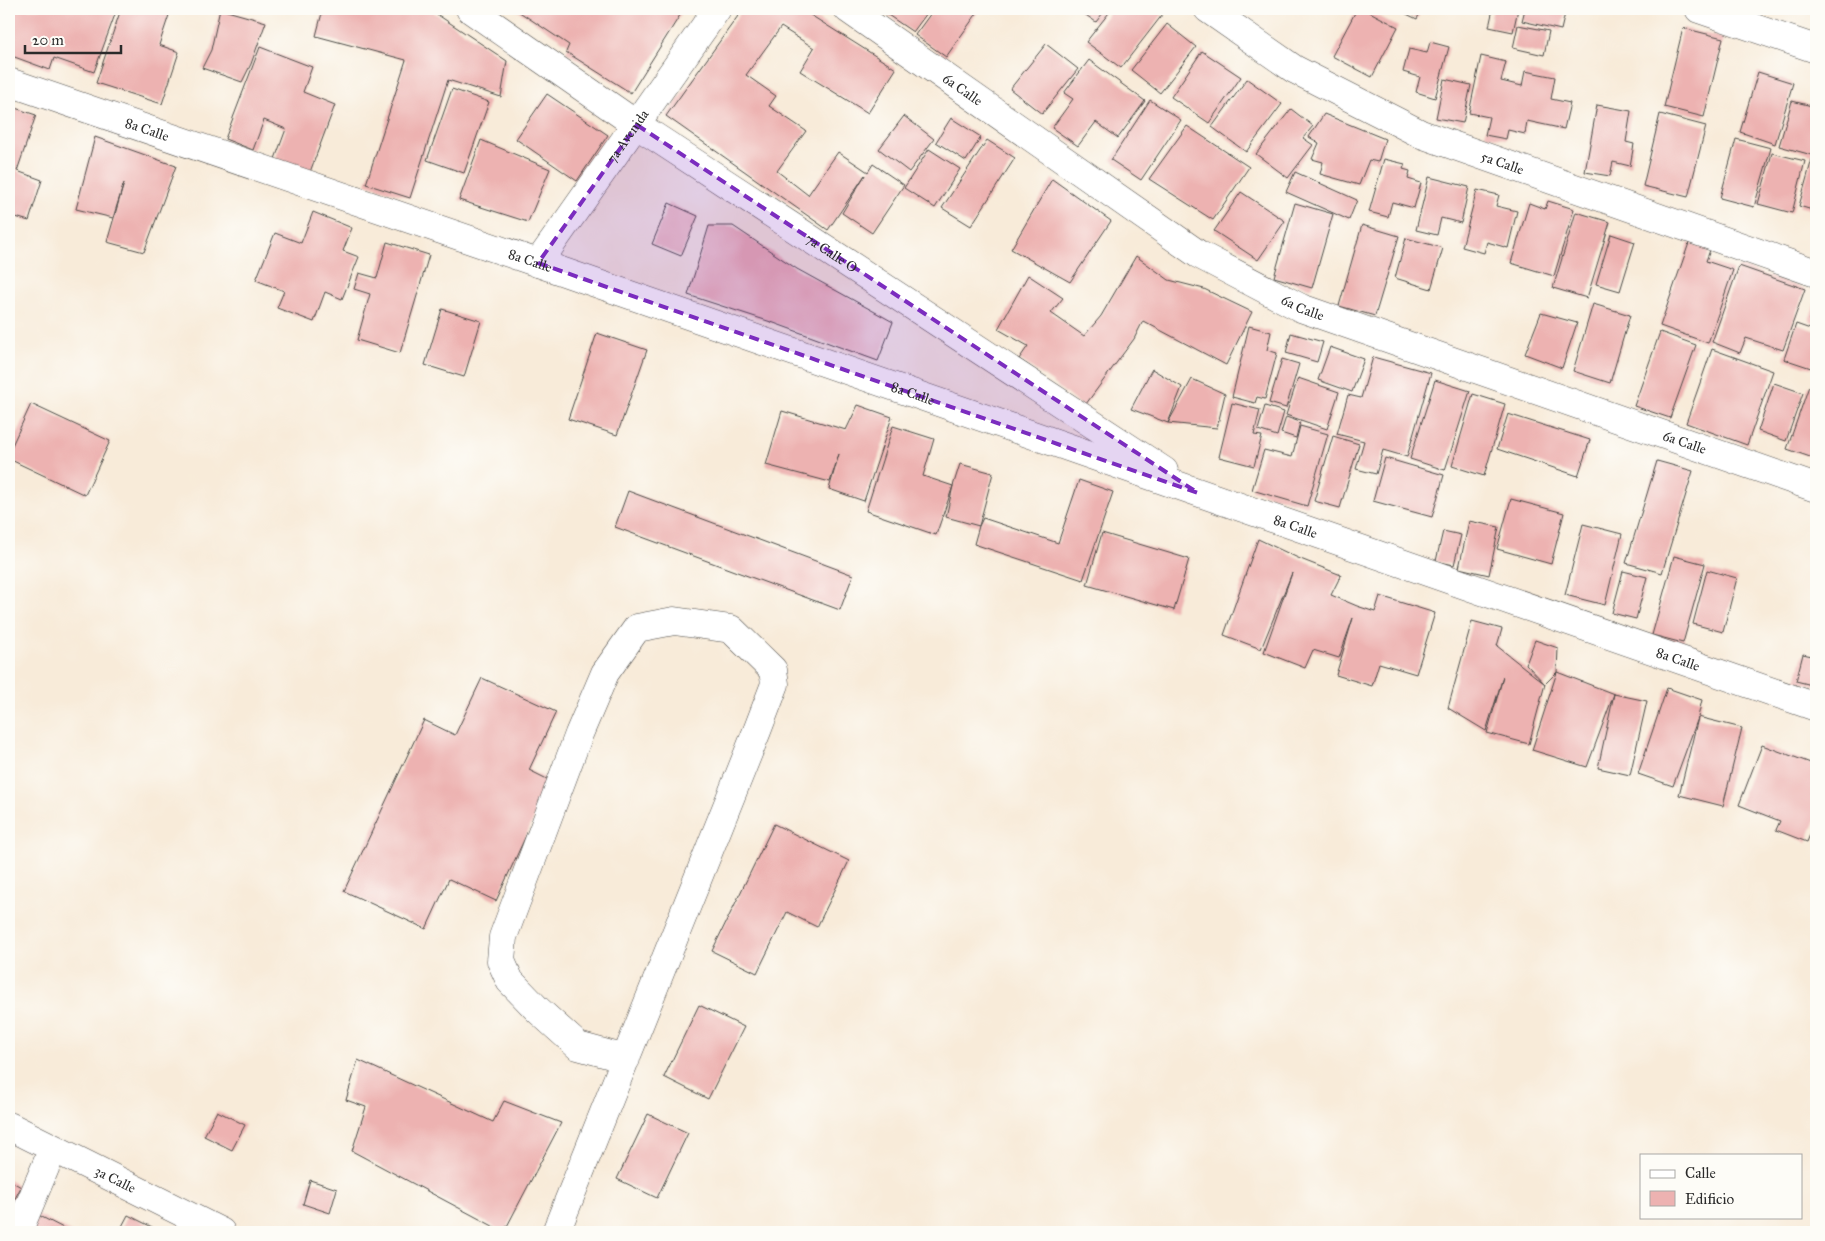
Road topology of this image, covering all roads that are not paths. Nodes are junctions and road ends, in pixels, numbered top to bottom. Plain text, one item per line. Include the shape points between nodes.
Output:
1 (470, 9) edge
2 (717, 9) edge
3 (848, 9) edge
4 (1208, 9) edge
5 (1699, 9) edge
6 (1816, 49) edge
7 (9, 82) edge
8 (637, 125) junction
9 (538, 263) junction
10 (1816, 273) edge
11 (1816, 488) edge
12 (1198, 493) junction
13 (1816, 707) edge
14 (626, 1059) junction
15 (9, 1126) edge
16 (54, 1149) junction
17 (18, 1232) edge
18 (221, 1232) edge
19 (556, 1232) edge

1 - 8 street, 7a Calle O
2 - 8 street, 7a Avenida
3 - 11 street, 6a Calle via 1198,254 1301,308
4 - 10 street, 5a Calle via 1294,69 1421,134
5 - 6 street
7 - 9 street, 8a Calle
8 - 9 street, 7a Avenida
8 - 12 street, 7a Calle O
9 - 12 street, 8a Calle
12 - 13 street, 8a Calle
14 - 14 street via 775,684 773,670 731,629 674,621 637,628 605,673 503,937 501,961 510,980 538,1010 578,1046
14 - 19 street
15 - 16 street, 3a Calle
16 - 17 street
16 - 18 street, 3a Calle

